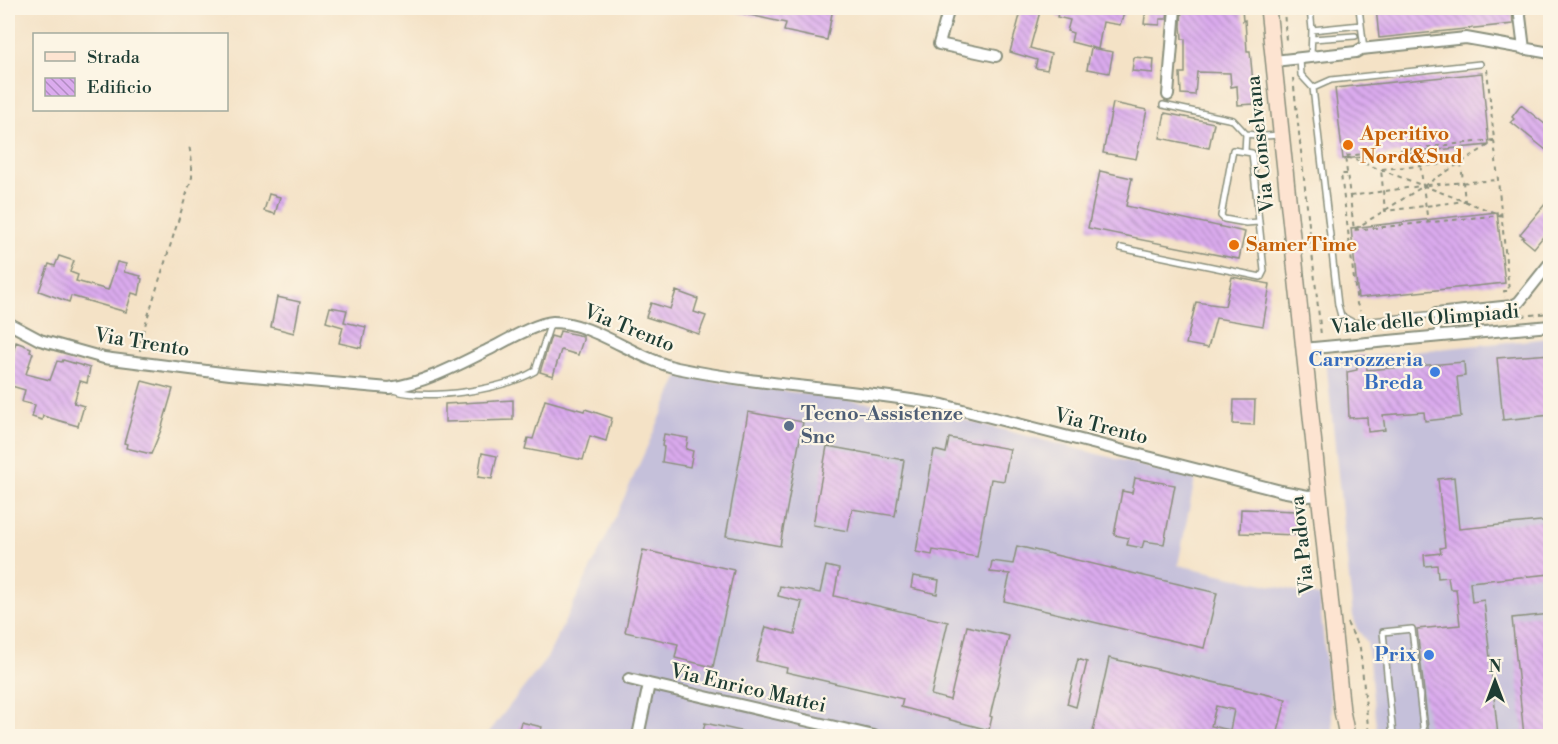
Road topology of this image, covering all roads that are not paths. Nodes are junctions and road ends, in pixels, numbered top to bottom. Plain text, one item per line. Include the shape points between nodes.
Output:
1 (949, 8) edge
2 (1175, 8) edge
3 (1268, 8) edge
4 (1310, 8) edge
5 (1359, 8) edge
6 (1519, 8) edge
7 (1360, 25) junction
8 (1311, 30) junction
9 (1355, 36) dead end
10 (1312, 39) junction
11 (1364, 49) junction
12 (1524, 49) junction
13 (1551, 54) edge
14 (1307, 55) junction
15 (996, 56) dead end
16 (1274, 61) junction
17 (1480, 64) dead end
18 (1313, 88) junction
19 (1166, 100) joint
20 (1246, 134) junction
21 (1281, 134) junction
22 (1245, 151) junction
23 (1258, 222) junction
24 (1121, 248) dead end
25 (1551, 263) edge
26 (1436, 314) junction
27 (551, 322) junction
28 (8, 323) edge
29 (1551, 326) edge
30 (1438, 337) junction
31 (1303, 349) junction
32 (389, 388) junction
33 (1318, 495) junction
34 (629, 679) dead end
35 (649, 684) junction
36 (638, 736) edge
37 (874, 736) edge
38 (1347, 736) edge
39 (1393, 736) edge
40 (1424, 736) edge

1 - 15 street via 939,44
2 - 19 street
3 - 16 main road, Via Conselvana
4 - 8 lane
5 - 7 lane
6 - 12 street
7 - 8 lane
7 - 11 lane
8 - 10 lane
9 - 10 lane
10 - 14 lane
11 - 12 street via 1466,38
11 - 14 street
12 - 13 street
14 - 16 street
14 - 18 lane via 1301,75
16 - 21 main road, Via Conselvana
17 - 18 lane via 1332,80
18 - 26 lane via 1341,316 1354,323
19 - 20 lane via 1233,120
20 - 21 lane
20 - 22 lane
21 - 31 main road, Via Conselvana
22 - 23 lane via 1252,153
22 - 23 lane via 1233,150 1221,216 1246,224
23 - 24 lane via 1262,277
25 - 26 street via 1512,306
26 - 30 lane
27 - 32 street, Via Trento via 411,385
27 - 32 lane via 535,371 521,379 434,394
27 - 33 street, Via Trento via 576,325 675,368 943,405 1281,491
28 - 32 street, Via Trento via 40,340 104,358
29 - 30 street, Viale delle Olimpiadi
30 - 31 street, Viale delle Olimpiadi
31 - 33 main road, Via Padova
33 - 38 main road, Via Padova
34 - 35 street, Via Enrico Mattei
35 - 36 street, Via Enrico Mattei
35 - 37 street, Via Enrico Mattei
39 - 40 lane via 1383,632 1412,629

